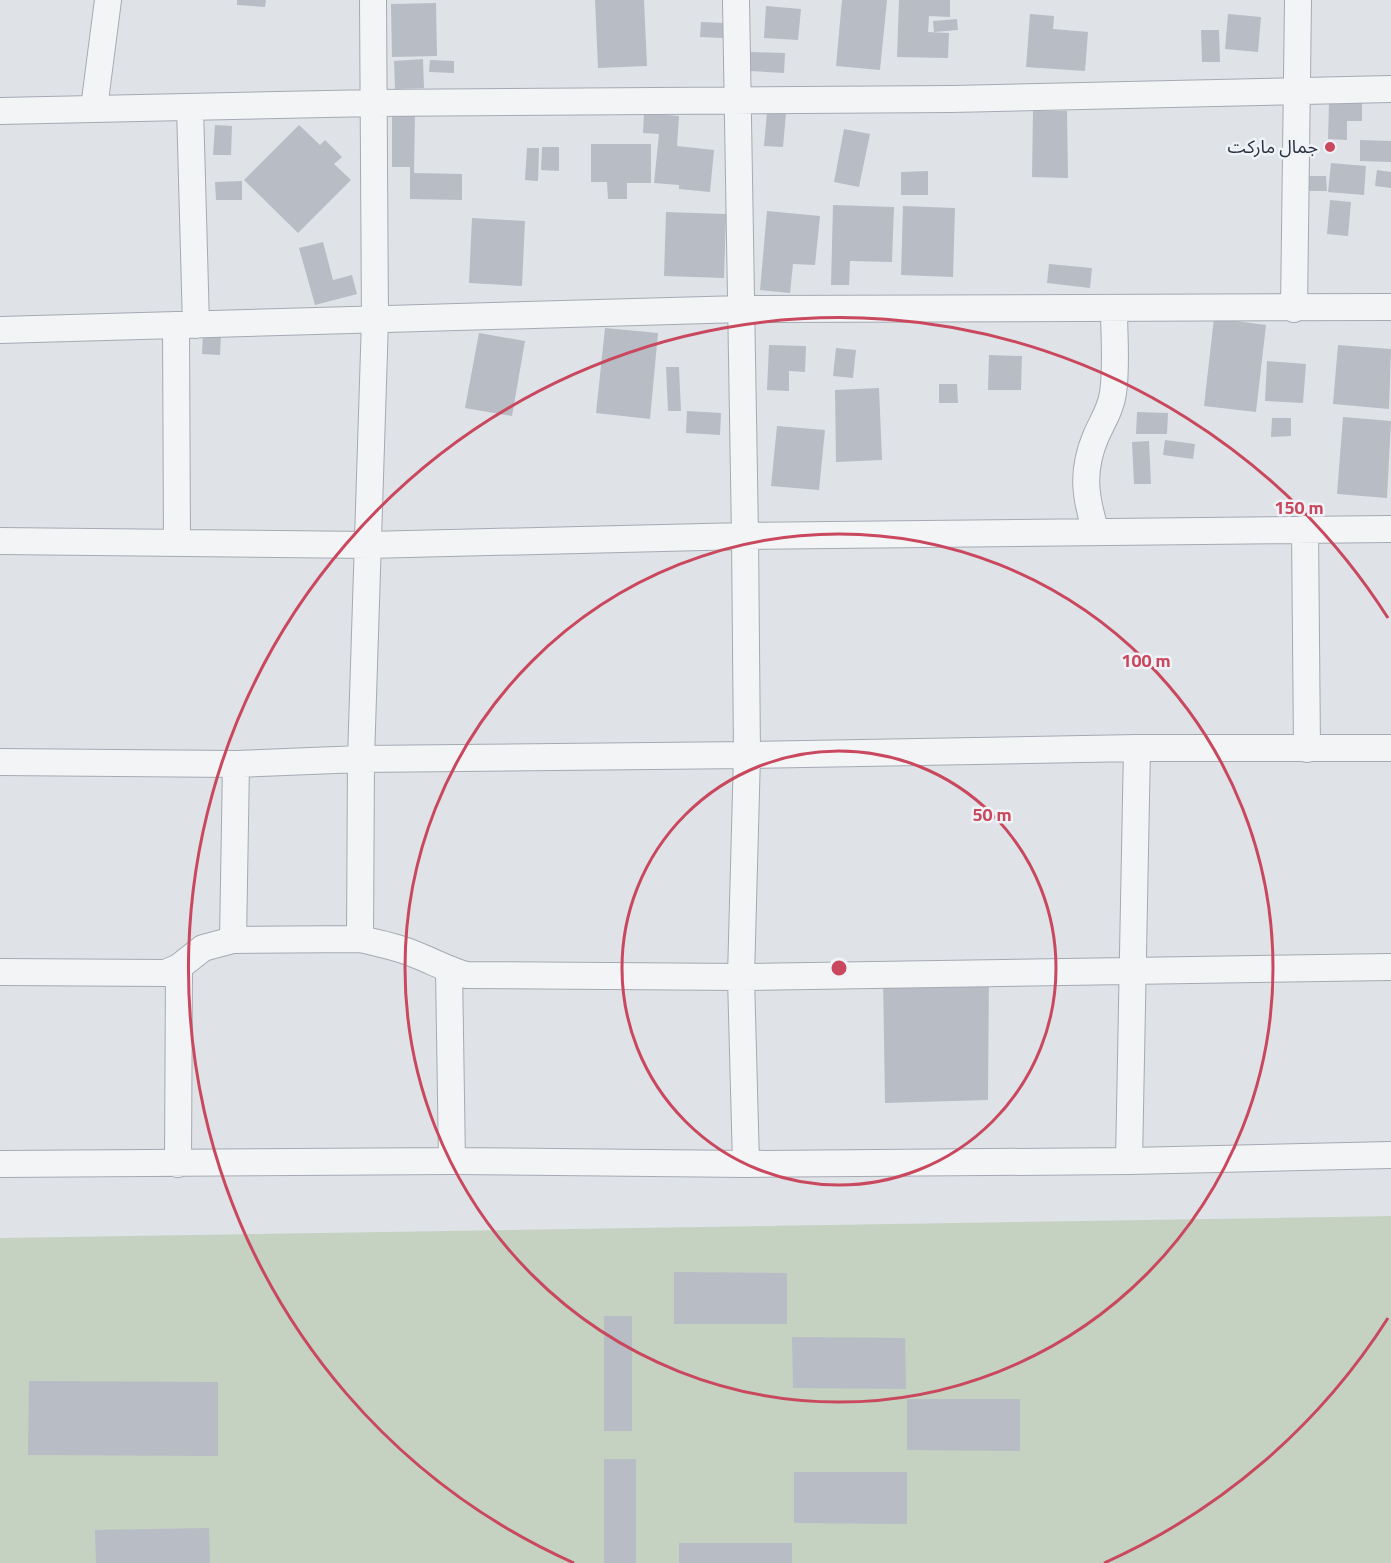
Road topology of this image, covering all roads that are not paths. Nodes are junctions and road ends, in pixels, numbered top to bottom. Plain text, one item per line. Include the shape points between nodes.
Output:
1 (108, 0) edge
2 (373, 0) edge
3 (736, 0) edge
4 (1298, 0) edge
5 (1391, 89) edge
6 (1298, 92) junction
7 (737, 102) junction
8 (374, 103) junction
9 (190, 106) junction
10 (93, 108) junction
11 (0, 111) edge
12 (1391, 307) edge
13 (742, 309) junction
14 (1114, 309) junction
15 (1293, 309) junction
16 (375, 320) junction
17 (186, 325) junction
18 (0, 330) edge
19 (1305, 529) junction
20 (1391, 529) edge
21 (1096, 532) junction
22 (745, 536) junction
23 (0, 541) edge
24 (177, 543) junction
25 (367, 545) junction
26 (1137, 747) junction
27 (1391, 748) edge
28 (1307, 749) junction
29 (747, 755) junction
30 (362, 759) junction
31 (0, 762) edge
32 (236, 764) junction
33 (360, 939) junction
34 (233, 940) junction
35 (179, 967) junction
36 (1391, 967) edge
37 (449, 970) junction
38 (1133, 971) junction
39 (0, 972) edge
40 (741, 977) junction
41 (1391, 1155) edge
42 (452, 1161) junction
43 (1129, 1161) junction
44 (0, 1164) edge
45 (178, 1164) junction
46 (746, 1164) junction

1 - 10 street
2 - 8 street
3 - 7 street
4 - 6 street
5 - 6 street
6 - 7 street
6 - 15 street
7 - 8 street
7 - 13 street
8 - 9 street
8 - 16 street
9 - 10 street
9 - 17 street
10 - 11 street
12 - 15 street
13 - 14 street
13 - 16 street
13 - 22 street
14 - 15 street
14 - 21 street via 1113,393 1086,471 1085,490
16 - 17 street
16 - 25 street
17 - 18 street
17 - 24 street
19 - 20 street
19 - 21 street
19 - 28 street
21 - 22 street
22 - 25 street
22 - 29 street
23 - 24 street
24 - 25 street
25 - 30 street
26 - 28 street
26 - 29 street
26 - 38 street
27 - 28 street
29 - 30 street
29 - 40 street
30 - 32 street
30 - 33 street
31 - 32 street
32 - 34 street
33 - 34 street
33 - 37 street via 414,954
34 - 35 street via 203,948
35 - 39 street via 150,974
35 - 45 street
36 - 38 street
37 - 40 street via 466,975
37 - 42 street
38 - 40 street
38 - 43 street
40 - 46 street
41 - 43 street
42 - 45 street
42 - 46 street
43 - 46 street
44 - 45 street

